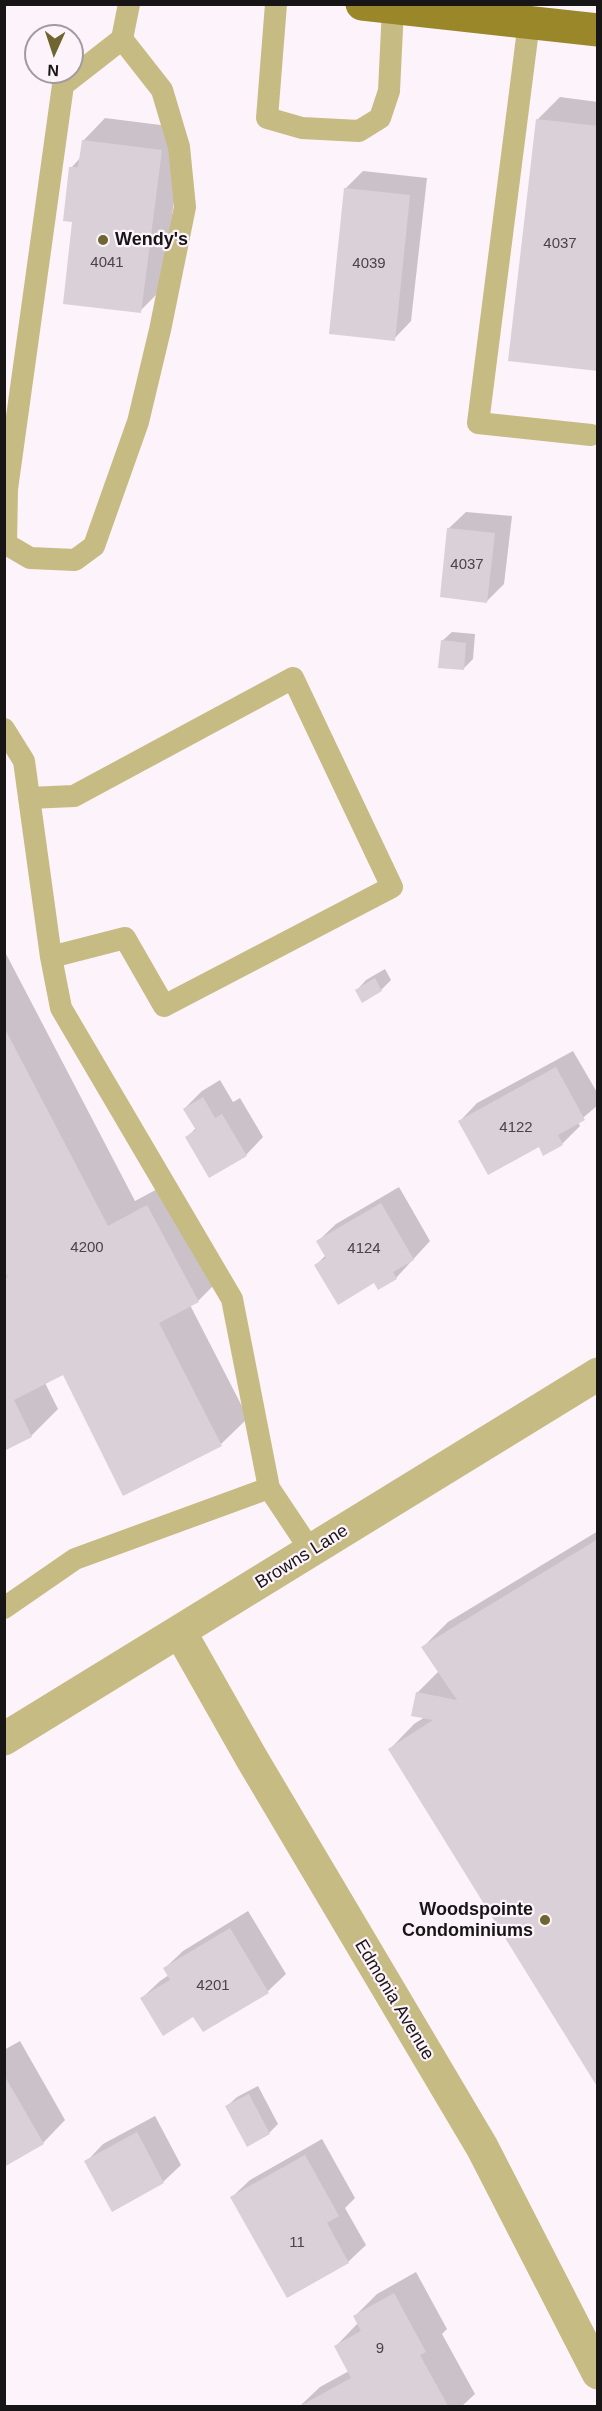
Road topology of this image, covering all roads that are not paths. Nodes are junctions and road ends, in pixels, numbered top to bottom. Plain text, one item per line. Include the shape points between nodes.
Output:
1 (129, 4) edge
2 (276, 4) edge
3 (378, 6) edge
4 (530, 22) junction
5 (597, 30) edge
6 (122, 39) junction
7 (591, 435) dead end
8 (4, 729) edge
9 (29, 798) junction
10 (51, 957) junction
11 (597, 1374) edge
12 (269, 1488) junction
13 (311, 1551) junction
14 (4, 1608) edge
15 (180, 1632) junction
16 (4, 1739) edge
17 (597, 2373) edge

1 - 6 lane
2 - 3 lane via 267,118 302,128 358,131 380,118 389,91
3 - 4 main road
4 - 5 main road
4 - 7 lane via 478,423
6 - 6 lane via 63,85 7,489 6,544 30,558 75,560 94,546 138,422 185,207 179,147 162,90
8 - 9 lane via 24,761
9 - 10 lane
9 - 10 lane via 74,796 293,678 392,887 164,1006 125,938
10 - 12 lane via 61,1008 232,1299
11 - 13 street, Browns Lane
12 - 13 lane
12 - 14 lane via 75,1559
13 - 15 street, Browns Lane
15 - 16 street, Browns Lane
15 - 17 street, Edmonia Avenue via 482,2147

